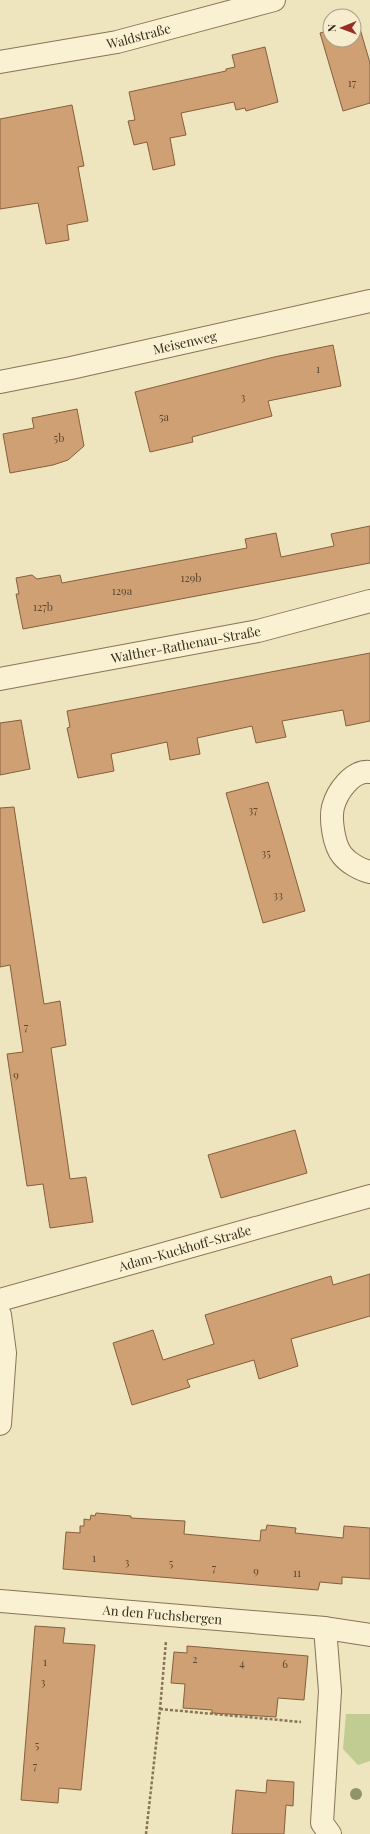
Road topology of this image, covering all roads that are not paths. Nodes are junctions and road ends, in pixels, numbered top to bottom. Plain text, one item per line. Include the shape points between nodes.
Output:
1 (274, 0) edge
2 (0, 62) edge
3 (370, 301) edge
4 (0, 382) edge
5 (370, 601) edge
6 (0, 679) edge
7 (370, 772) edge
8 (370, 872) edge
9 (370, 1196) edge
10 (0, 1300) edge
11 (0, 1316) edge
12 (0, 1424) edge
13 (0, 1601) edge
14 (325, 1628) junction
15 (370, 1635) edge
16 (330, 1834) edge

1 - 2 street, Waldstraße via 117,42
3 - 4 street, Meisenweg
5 - 6 street, Walther-Rathenau-Straße via 258,631
7 - 8 street via 354,776 344,784 333,808 333,832 342,855 353,865
9 - 10 street, Adam-Kuckhoff-Straße
11 - 12 street via 5,1353
13 - 14 street, An den Fuchsbergen
14 - 15 street, An den Fuchsbergen
14 - 16 street via 330,1691 322,1823

